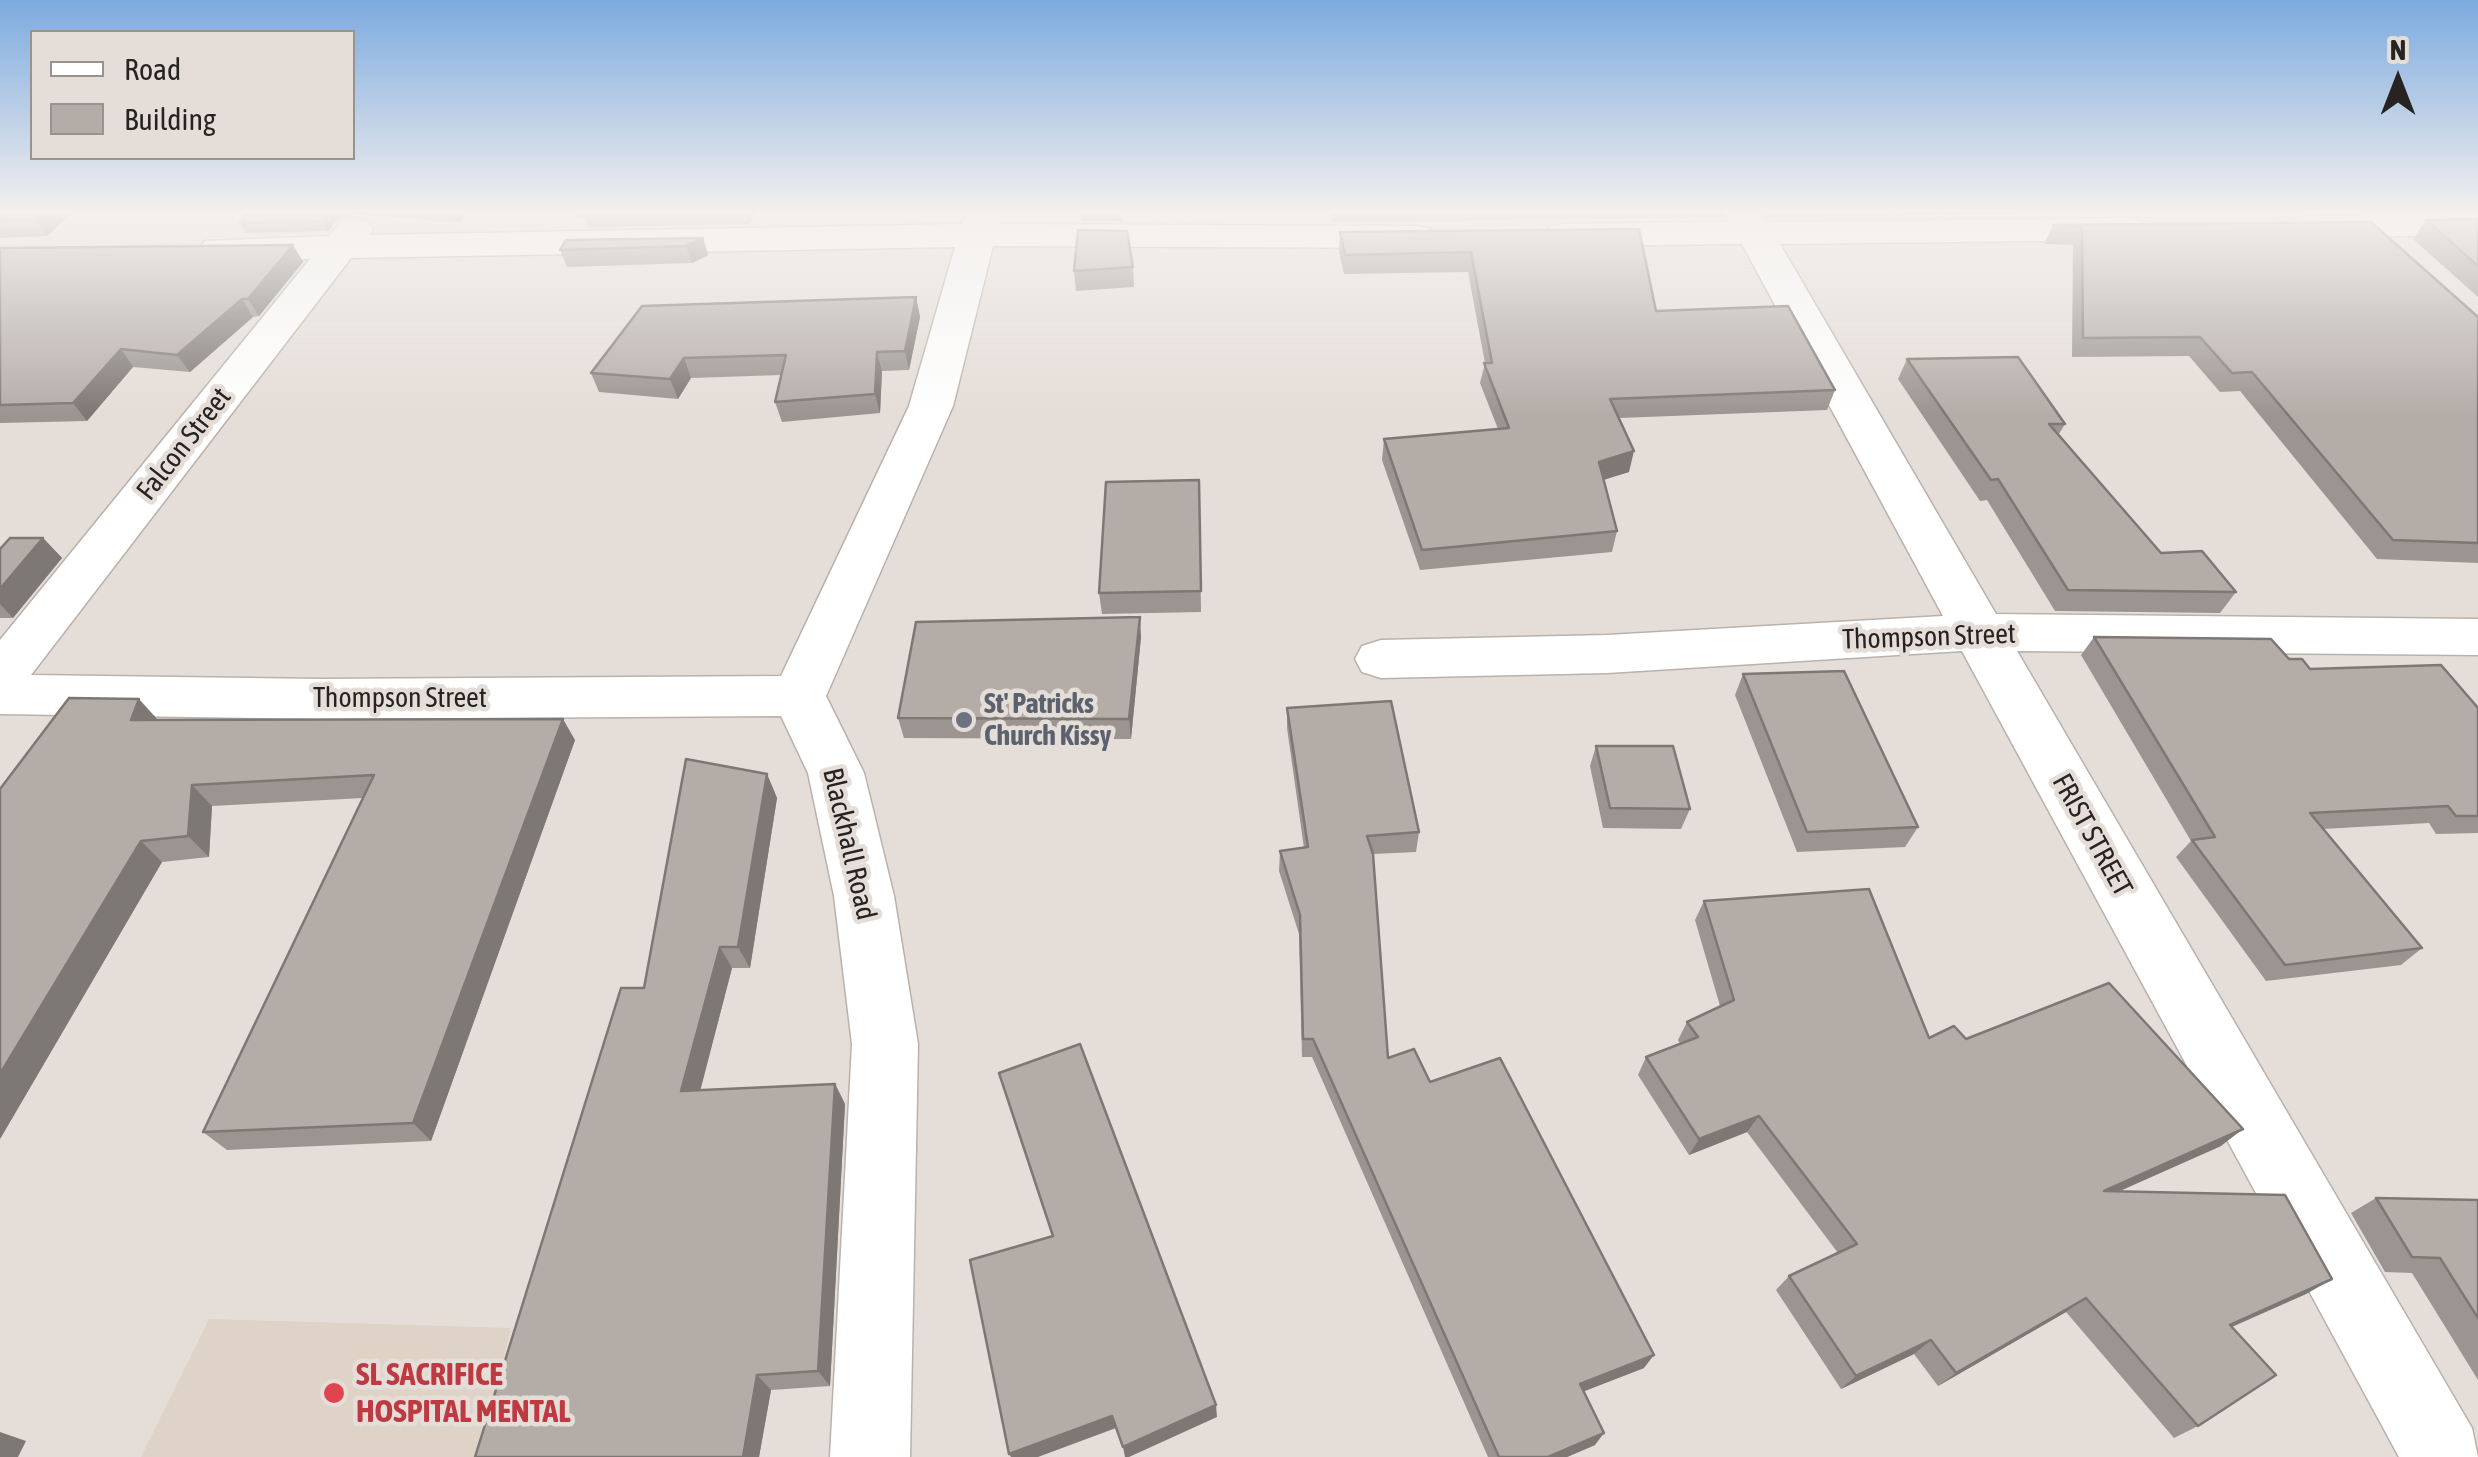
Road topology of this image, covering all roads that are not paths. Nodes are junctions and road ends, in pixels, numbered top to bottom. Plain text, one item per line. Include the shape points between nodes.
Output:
1 (313, 279) edge
2 (966, 279) edge
3 (1780, 279) edge
4 (1977, 632) junction
5 (2478, 637) edge
6 (1381, 659) dead end
7 (0, 676) edge
8 (0, 694) edge
9 (800, 696) junction
10 (870, 1457) edge
11 (2443, 1457) edge

1 - 7 street, Falcon Street
2 - 9 street via 931,406
3 - 4 street, FRIST STREET
4 - 5 street, Thompson Street
4 - 6 street, Thompson Street via 1607,654
4 - 11 street, FRIST STREET
8 - 9 street, Thompson Street
9 - 10 street, Blackhall Road via 836,772 864,896 884,1044

